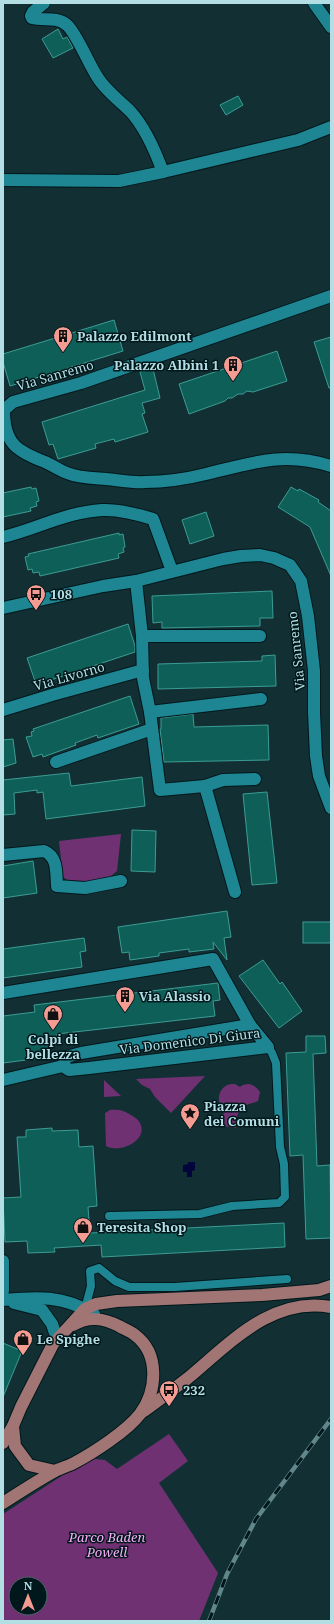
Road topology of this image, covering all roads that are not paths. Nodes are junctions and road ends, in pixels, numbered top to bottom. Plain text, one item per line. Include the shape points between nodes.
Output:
1 (44, 3) edge
2 (314, 3) edge
3 (331, 26) edge
4 (331, 127) edge
5 (163, 172) junction
6 (3, 180) edge
7 (331, 296) edge
8 (7, 443) edge
9 (331, 466) edge
10 (3, 537) edge
11 (172, 571) junction
12 (136, 581) junction
13 (3, 608) edge
14 (142, 636) junction
15 (260, 636) dead end
16 (143, 670) junction
17 (261, 698) dead end
18 (3, 710) edge
19 (150, 712) junction
20 (152, 729) junction
21 (56, 762) dead end
22 (255, 779) dead end
23 (205, 786) junction
24 (331, 808) edge
25 (3, 855) edge
26 (121, 881) dead end
27 (235, 892) dead end
28 (3, 993) edge
29 (250, 1025) junction
30 (268, 1047) junction
31 (63, 1066) junction
32 (3, 1080) edge
33 (109, 1216) dead end
34 (3, 1261) edge
35 (287, 1280) dead end
36 (331, 1286) edge
37 (3, 1290) edge
38 (3, 1301) edge
39 (331, 1307) edge
40 (86, 1309) junction
41 (101, 1319) junction
42 (68, 1328) junction
43 (57, 1339) junction
44 (140, 1414) junction
45 (13, 1426) junction
46 (3, 1443) edge
47 (55, 1471) junction
48 (3, 1503) edge

1 - 5 street via 31,14 32,18 55,20 68,26 98,78 140,126
2 - 3 street
4 - 5 street via 298,140
5 - 6 street via 119,181
7 - 8 street, Via Sanremo via 81,383 13,402 4,410
8 - 9 street, Via Sanremo via 66,473 144,482 205,475 275,459 308,460
10 - 11 street via 67,516 102,510 129,512 153,519
11 - 12 street, Via Sanremo
11 - 24 street, Via Sanremo via 223,559 260,555 290,565 300,581 308,616 314,671 316,756 319,776
12 - 13 street, Via Sanremo
12 - 14 street
14 - 15 street
14 - 16 street
16 - 18 street, Via Livorno
16 - 19 street
17 - 19 street
19 - 20 street
20 - 21 street
20 - 23 street via 160,790
22 - 23 street via 223,780
23 - 27 street
25 - 26 street via 44,851 50,853 55,861 57,886 84,888
28 - 29 street via 213,959
29 - 30 street, Via Domenico Di Giura
29 - 31 street, Via Domenico Di Giura via 81,1053 66,1058
30 - 31 street, Via Domenico Di Giura via 69,1070
30 - 33 lane via 276,1063 285,1197 279,1203 232,1206 200,1214
31 - 32 street, Via Domenico Di Giura
34 - 37 street
35 - 40 lane via 175,1287 129,1287 115,1281 100,1268 90,1271 91,1286
36 - 40 main road via 319,1290 262,1296 117,1301 96,1304
38 - 40 street via 45,1298 68,1302
38 - 43 street via 42,1310 52,1324
39 - 44 main road via 297,1307 268,1316 239,1334
40 - 41 street
40 - 42 main road
41 - 42 main road via 88,1319
41 - 44 main road via 136,1335 149,1354 154,1372 154,1385
42 - 43 main road
43 - 45 main road via 20,1407
44 - 47 main road via 120,1433 74,1463
45 - 46 main road
45 - 47 main road via 15,1446 29,1465
47 - 48 main road

